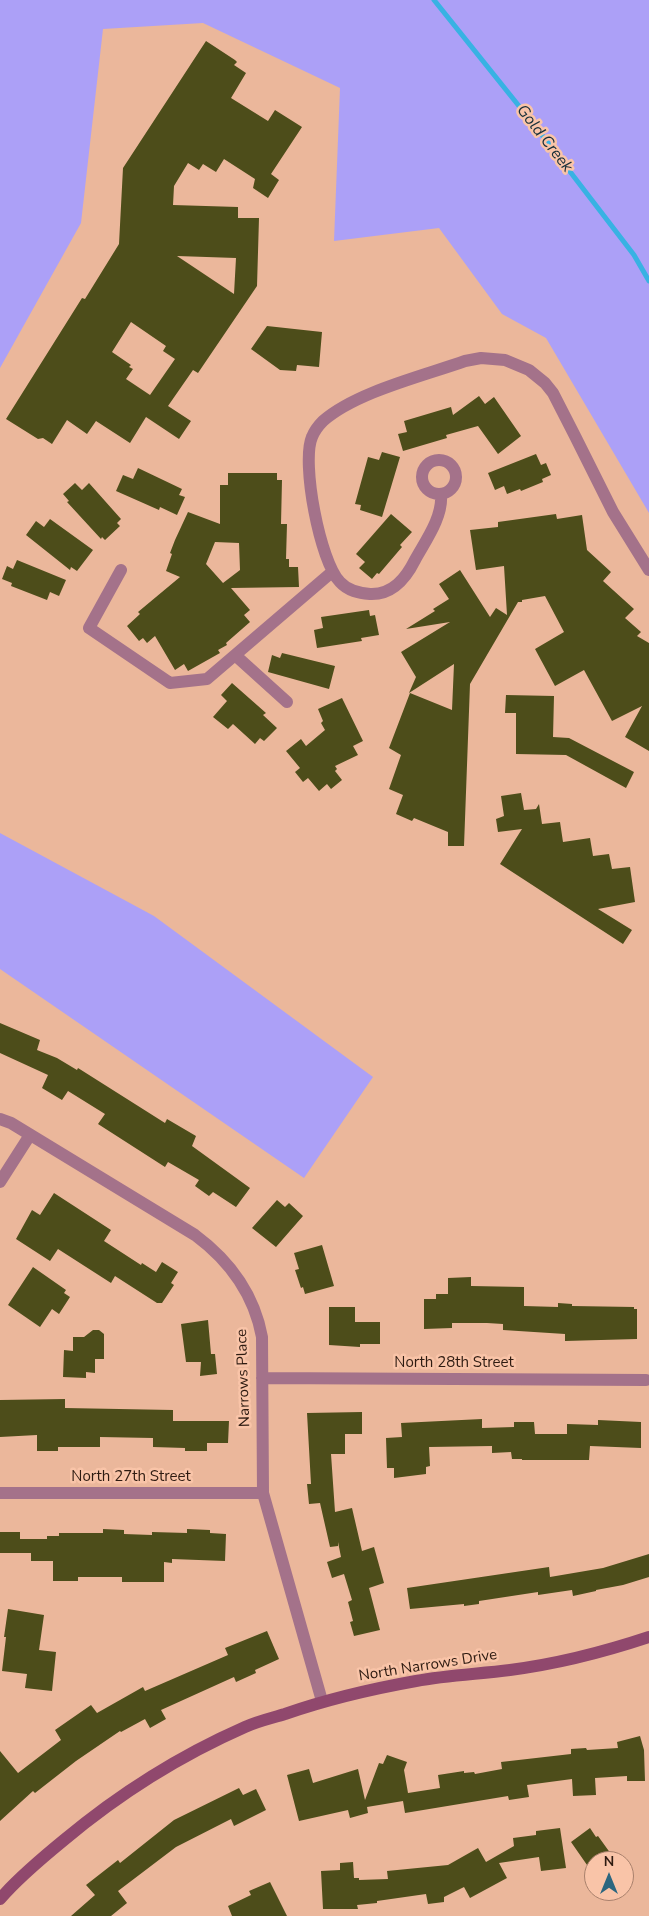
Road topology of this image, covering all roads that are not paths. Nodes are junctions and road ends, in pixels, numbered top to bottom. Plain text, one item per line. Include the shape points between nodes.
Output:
1 (441, 494) dead end
2 (121, 570) dead end
3 (649, 570) edge
4 (332, 572) junction
5 (235, 654) junction
6 (287, 702) dead end
7 (0, 1119) edge
8 (30, 1135) junction
9 (0, 1182) edge
10 (262, 1378) junction
11 (646, 1380) dead end
12 (0, 1493) edge
13 (263, 1493) junction
14 (649, 1637) edge
15 (322, 1701) junction
16 (0, 1899) edge

1 - 4 street via 434,525 410,570 395,587 375,594 354,591 345,587
2 - 5 street via 89,628 170,683 207,679
3 - 4 street via 612,512 545,383 519,365 481,358 359,398 322,422 312,437 310,468 319,533
4 - 5 street
5 - 6 street
7 - 8 street, Narrows Place
8 - 9 street
8 - 10 street, Narrows Place via 210,1247 244,1287 258,1317 262,1337
10 - 11 street, North 28th Street
10 - 13 street, Narrows Place
12 - 13 street, North 27th Street
13 - 15 street, Narrows Place
14 - 15 main road, North Narrows Drive via 606,1652 511,1670 418,1680
15 - 16 main road, North Narrows Drive via 246,1726 176,1761 87,1821

